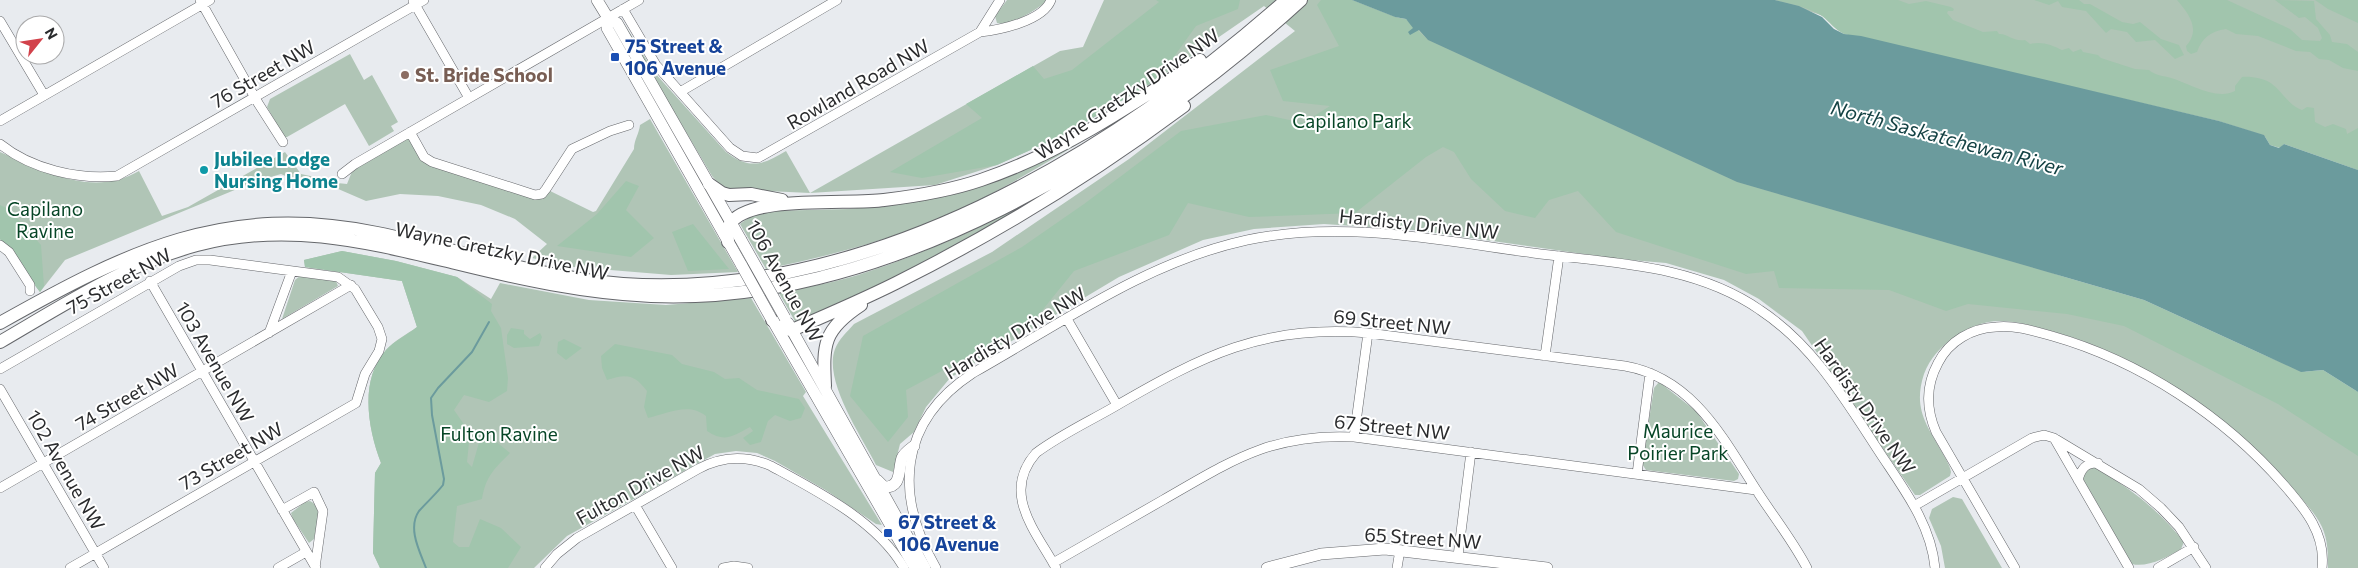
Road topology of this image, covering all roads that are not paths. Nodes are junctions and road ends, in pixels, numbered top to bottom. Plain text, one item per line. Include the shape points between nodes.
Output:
1 (424, 0) edge
2 (597, 0) edge
3 (639, 0) edge
4 (837, 0) edge
5 (1000, 0) edge
6 (1051, 0) edge
7 (1301, 0) edge
8 (204, 2) edge
9 (414, 2) edge
10 (1285, 5) edge
11 (623, 9) junction
12 (608, 18) junction
13 (0, 21) edge
14 (1267, 23) junction
15 (980, 32) junction
16 (680, 92) junction
17 (44, 95) junction
18 (255, 97) junction
19 (469, 98) junction
20 (0, 121) edge
21 (629, 125) dead end
22 (410, 132) junction
23 (283, 142) dead end
24 (0, 144) edge
25 (342, 174) dead end
26 (709, 184) junction
27 (799, 203) junction
28 (731, 222) junction
29 (728, 242) junction
30 (0, 245) edge
31 (1559, 256) junction
32 (292, 271) junction
33 (150, 281) junction
34 (895, 284) junction
35 (351, 285) junction
36 (30, 291) dead end
37 (779, 319) junction
38 (1068, 319) junction
39 (0, 322) edge
40 (792, 330) junction
41 (1368, 333) junction
42 (269, 334) junction
43 (0, 342) edge
44 (1546, 356) junction
45 (0, 369) edge
46 (202, 372) junction
47 (1650, 373) junction
48 (824, 386) junction
49 (0, 389) edge
50 (1117, 405) junction
51 (1354, 437) junction
52 (2054, 438) junction
53 (914, 446) junction
54 (1471, 452) junction
55 (254, 462) junction
56 (43, 463) junction
57 (2099, 463) junction
58 (1637, 474) junction
59 (873, 476) junction
60 (1963, 478) junction
61 (2078, 480) junction
62 (0, 488) edge
63 (1756, 490) junction
64 (636, 504) junction
65 (1914, 506) junction
66 (282, 510) junction
67 (2194, 547) junction
68 (1400, 550) junction
69 (306, 552) junction
70 (96, 554) junction
71 (1458, 556) junction
72 (1055, 566) edge
73 (744, 567) edge
74 (70, 568) edge
75 (104, 568) edge
76 (278, 568) edge
77 (315, 568) edge
78 (545, 568) edge
79 (672, 568) edge
80 (722, 568) edge
81 (904, 568) edge
82 (915, 568) edge
83 (925, 568) edge
84 (936, 568) edge
85 (1266, 568) edge
86 (1397, 568) edge
87 (1547, 568) edge
88 (1807, 568) edge
89 (1935, 568) edge
90 (2015, 568) edge
91 (2129, 568) edge
92 (2158, 568) edge
93 (2206, 568) edge
94 (2322, 568) edge

1 - 9 street, 76 Street NW
2 - 12 main road, 106 Avenue NW
3 - 11 street
4 - 16 street
5 - 15 street, Rowland Road NW
6 - 15 street, Rowland Road NW via 1041,13 1004,29
7 - 10 main road, Wayne Gretzky Drive NW
8 - 17 street
8 - 18 street
9 - 18 street, 76 Street NW
9 - 19 street
10 - 14 main road, Wayne Gretzky Drive NW
11 - 12 street
11 - 16 street via 656,65
12 - 19 street
12 - 26 main road, 106 Avenue NW via 617,23
12 - 29 main road, 106 Avenue NW via 607,28
13 - 17 street
14 - 27 main road via 1236,34 1126,107 1000,173 922,195 875,202
14 - 34 main road via 1254,48 1138,140 1017,216
14 - 39 main road, Wayne Gretzky Drive NW via 1152,105 1039,177 902,240 844,260 791,273 710,284 622,284 532,270 346,227 271,223 211,230 145,250
14 - 43 main road, Wayne Gretzky Drive NW via 1208,77 1132,132 1010,205 952,233 815,278 711,295 619,294 538,282 344,238 258,234 197,245 148,262
15 - 16 street, Rowland Road NW via 758,158 742,156 730,148
17 - 20 street
18 - 23 street
18 - 24 street, 76 Street NW via 117,176 79,177 38,164
19 - 22 street
21 - 22 street via 572,149 542,194 535,195 432,162 424,157
22 - 25 street
26 - 27 main road via 729,196 751,194
26 - 28 main road, 106 Avenue NW
27 - 28 main road via 766,206
28 - 29 main road via 727,230
28 - 37 main road, 106 Avenue NW, bridge
29 - 37 main road, 106 Avenue NW, bridge
30 - 36 street via 9,252 30,285
31 - 38 street, Hardisty Drive NW via 1372,232 1324,231 1281,235 1230,244 1174,262 1131,282
31 - 44 street
31 - 65 street, Hardisty Drive NW via 1686,276 1719,287 1761,310 1791,333 1825,371
32 - 33 street, 75 Street NW via 203,259 184,263
32 - 35 street, 75 Street NW via 338,277
32 - 42 street
33 - 45 street, 75 Street NW
33 - 46 street, 103 Avenue NW
34 - 40 main road
34 - 48 main road via 848,314 830,334 824,346 822,363
35 - 42 street, 74 Street NW
35 - 55 street, 73 Street NW via 378,327 382,339 356,402
37 - 40 main road via 784,329
37 - 82 main road, 106 Avenue NW
38 - 50 street
38 - 53 street, Hardisty Drive NW via 958,384 936,406
40 - 48 main road, 106 Avenue NW
41 - 44 street, 69 Street NW
41 - 50 street, 69 Street NW via 1304,332 1236,346 1188,365
41 - 51 street
42 - 46 street, 74 Street NW
44 - 47 street, 69 Street NW via 1625,366
46 - 55 street, 103 Avenue NW
46 - 56 street, 74 Street NW
47 - 58 street
47 - 63 street, 69 Street NW via 1673,385 1697,404
48 - 59 main road, 106 Avenue NW
49 - 56 street, 102 Avenue NW
50 - 72 street, 69 Street NW via 1036,453 1022,476 1022,506
51 - 54 street, 67 Street NW
51 - 72 street, 67 Street NW via 1292,440 1252,452
52 - 57 street
52 - 60 street via 2044,435 2032,438
52 - 61 street
53 - 59 main road via 902,458 899,478 892,486 884,487
53 - 84 street, Hardisty Drive NW via 909,466 909,497 917,531
54 - 58 street, 67 Street NW
54 - 71 street
55 - 66 street, 103 Avenue NW
55 - 70 street, 73 Street NW
56 - 62 street, 74 Street NW
56 - 70 street, 102 Avenue NW
57 - 61 street via 2086,466
57 - 67 street via 2150,497
58 - 63 street, 67 Street NW
59 - 83 main road, 106 Avenue NW
60 - 65 street
60 - 90 street
60 - 94 street via 1930,416 1930,384 1940,359 1959,339 1978,330 2003,326 2044,334 2128,366 2226,430 2272,472 2308,517 2320,538
61 - 91 street
63 - 88 street, 69 Street NW
64 - 78 street, Fulton Drive NW via 571,543
64 - 79 street
64 - 81 street, Fulton Drive NW via 707,464 727,458 749,458 782,472 861,520 883,540
65 - 89 street, Hardisty Drive NW via 1929,539
66 - 69 street, 103 Avenue NW
66 - 77 street, 103 Avenue NW via 314,492 323,513
67 - 92 street
67 - 93 street
68 - 71 main road, 65 Street NW
68 - 85 main road, 65 Street NW via 1330,553
68 - 86 street
69 - 76 street
69 - 77 street, 103 Avenue NW
70 - 74 street, 73 Street NW
70 - 75 street, 102 Avenue NW
71 - 87 main road, 65 Street NW
73 - 80 street

